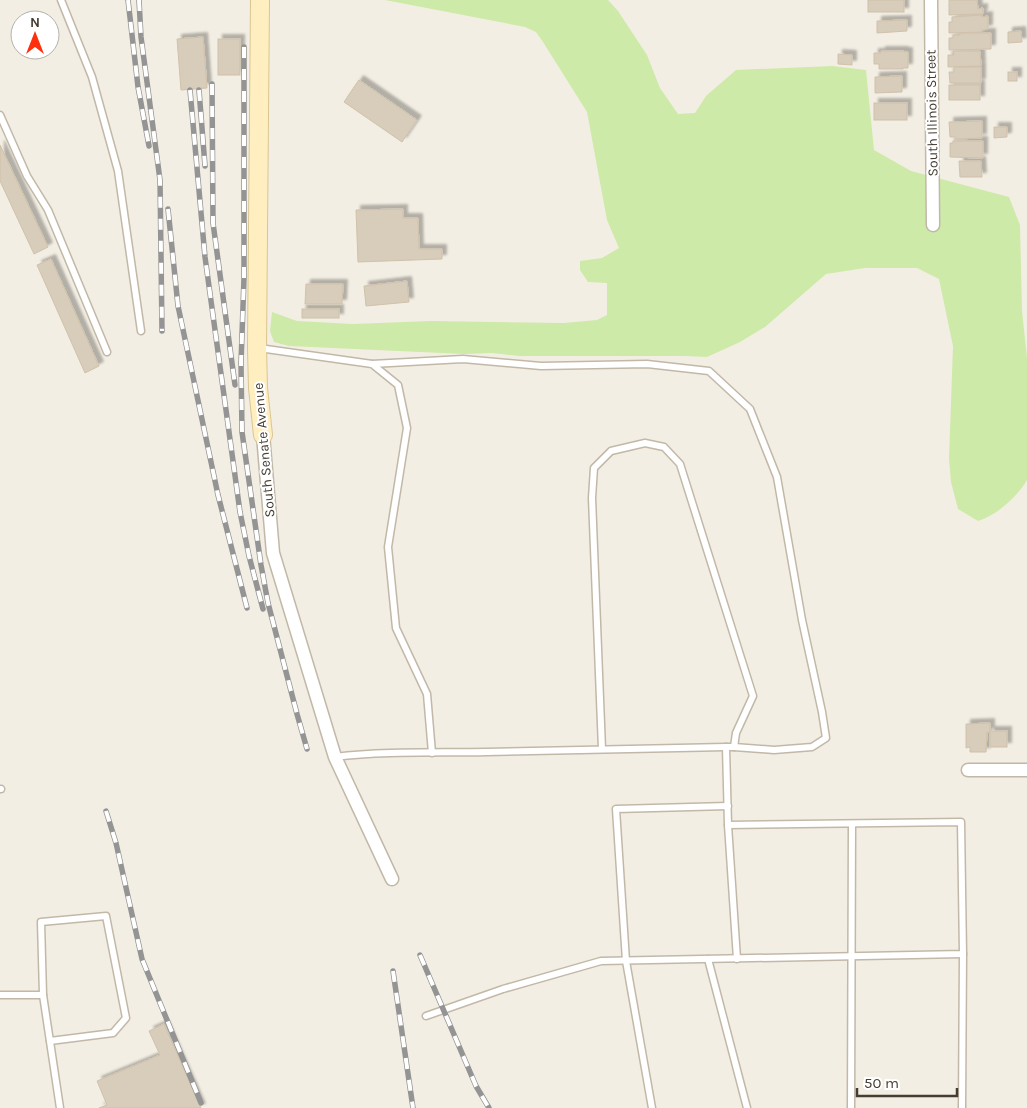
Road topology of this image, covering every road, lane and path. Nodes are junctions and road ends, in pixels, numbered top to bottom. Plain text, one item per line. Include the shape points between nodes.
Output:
1 (61, 0) edge
2 (260, 0) edge
3 (931, 0) edge
4 (0, 114) edge
5 (933, 225) dead end
6 (141, 331) dead end
7 (257, 348) junction
8 (106, 352) dead end
9 (372, 364) junction
10 (263, 435) joint
11 (726, 747) junction
12 (734, 747) junction
13 (602, 750) junction
14 (432, 753) junction
15 (335, 758) junction
16 (968, 770) dead end
17 (1027, 770) edge
18 (728, 806) junction
19 (852, 824) junction
20 (728, 825) junction
21 (392, 878) dead end
22 (962, 954) junction
23 (852, 956) junction
24 (737, 958) junction
25 (708, 959) junction
26 (626, 961) junction
27 (0, 995) edge
28 (43, 995) junction
29 (426, 1016) dead end
30 (50, 1041) junction
31 (60, 1108) edge
32 (652, 1108) edge
33 (747, 1108) edge
34 (851, 1108) edge
35 (962, 1108) edge

1 - 6 lane via 92,77 118,171
2 - 7 street, South Senate Avenue
3 - 5 street, South Illinois Street
4 - 8 lane via 27,176 48,210
7 - 9 lane
7 - 10 street, South Senate Avenue
9 - 12 lane via 463,359 541,366 647,364 709,371 750,409 777,477 826,738 812,747 774,750
9 - 14 lane via 398,385 407,428 388,547 396,628 426,694
10 - 15 street, South Senate Avenue via 273,553
11 - 12 lane
11 - 13 lane
11 - 18 lane
12 - 13 lane via 736,733 753,696 680,464 664,447 645,443 611,451 594,468 592,498
13 - 14 lane
14 - 15 lane via 374,753
15 - 21 street, South Senate Avenue
16 - 17 street
18 - 20 lane
18 - 26 lane via 616,809
19 - 20 lane
19 - 22 lane via 961,822
19 - 23 lane
20 - 24 lane
22 - 23 lane
22 - 35 lane
23 - 24 lane
23 - 34 lane
24 - 25 lane
25 - 26 lane
25 - 33 lane
26 - 29 lane via 601,961 503,989
26 - 32 lane
27 - 28 lane
28 - 30 lane
28 - 30 lane via 41,922 106,916 126,1018 113,1033
30 - 31 lane

